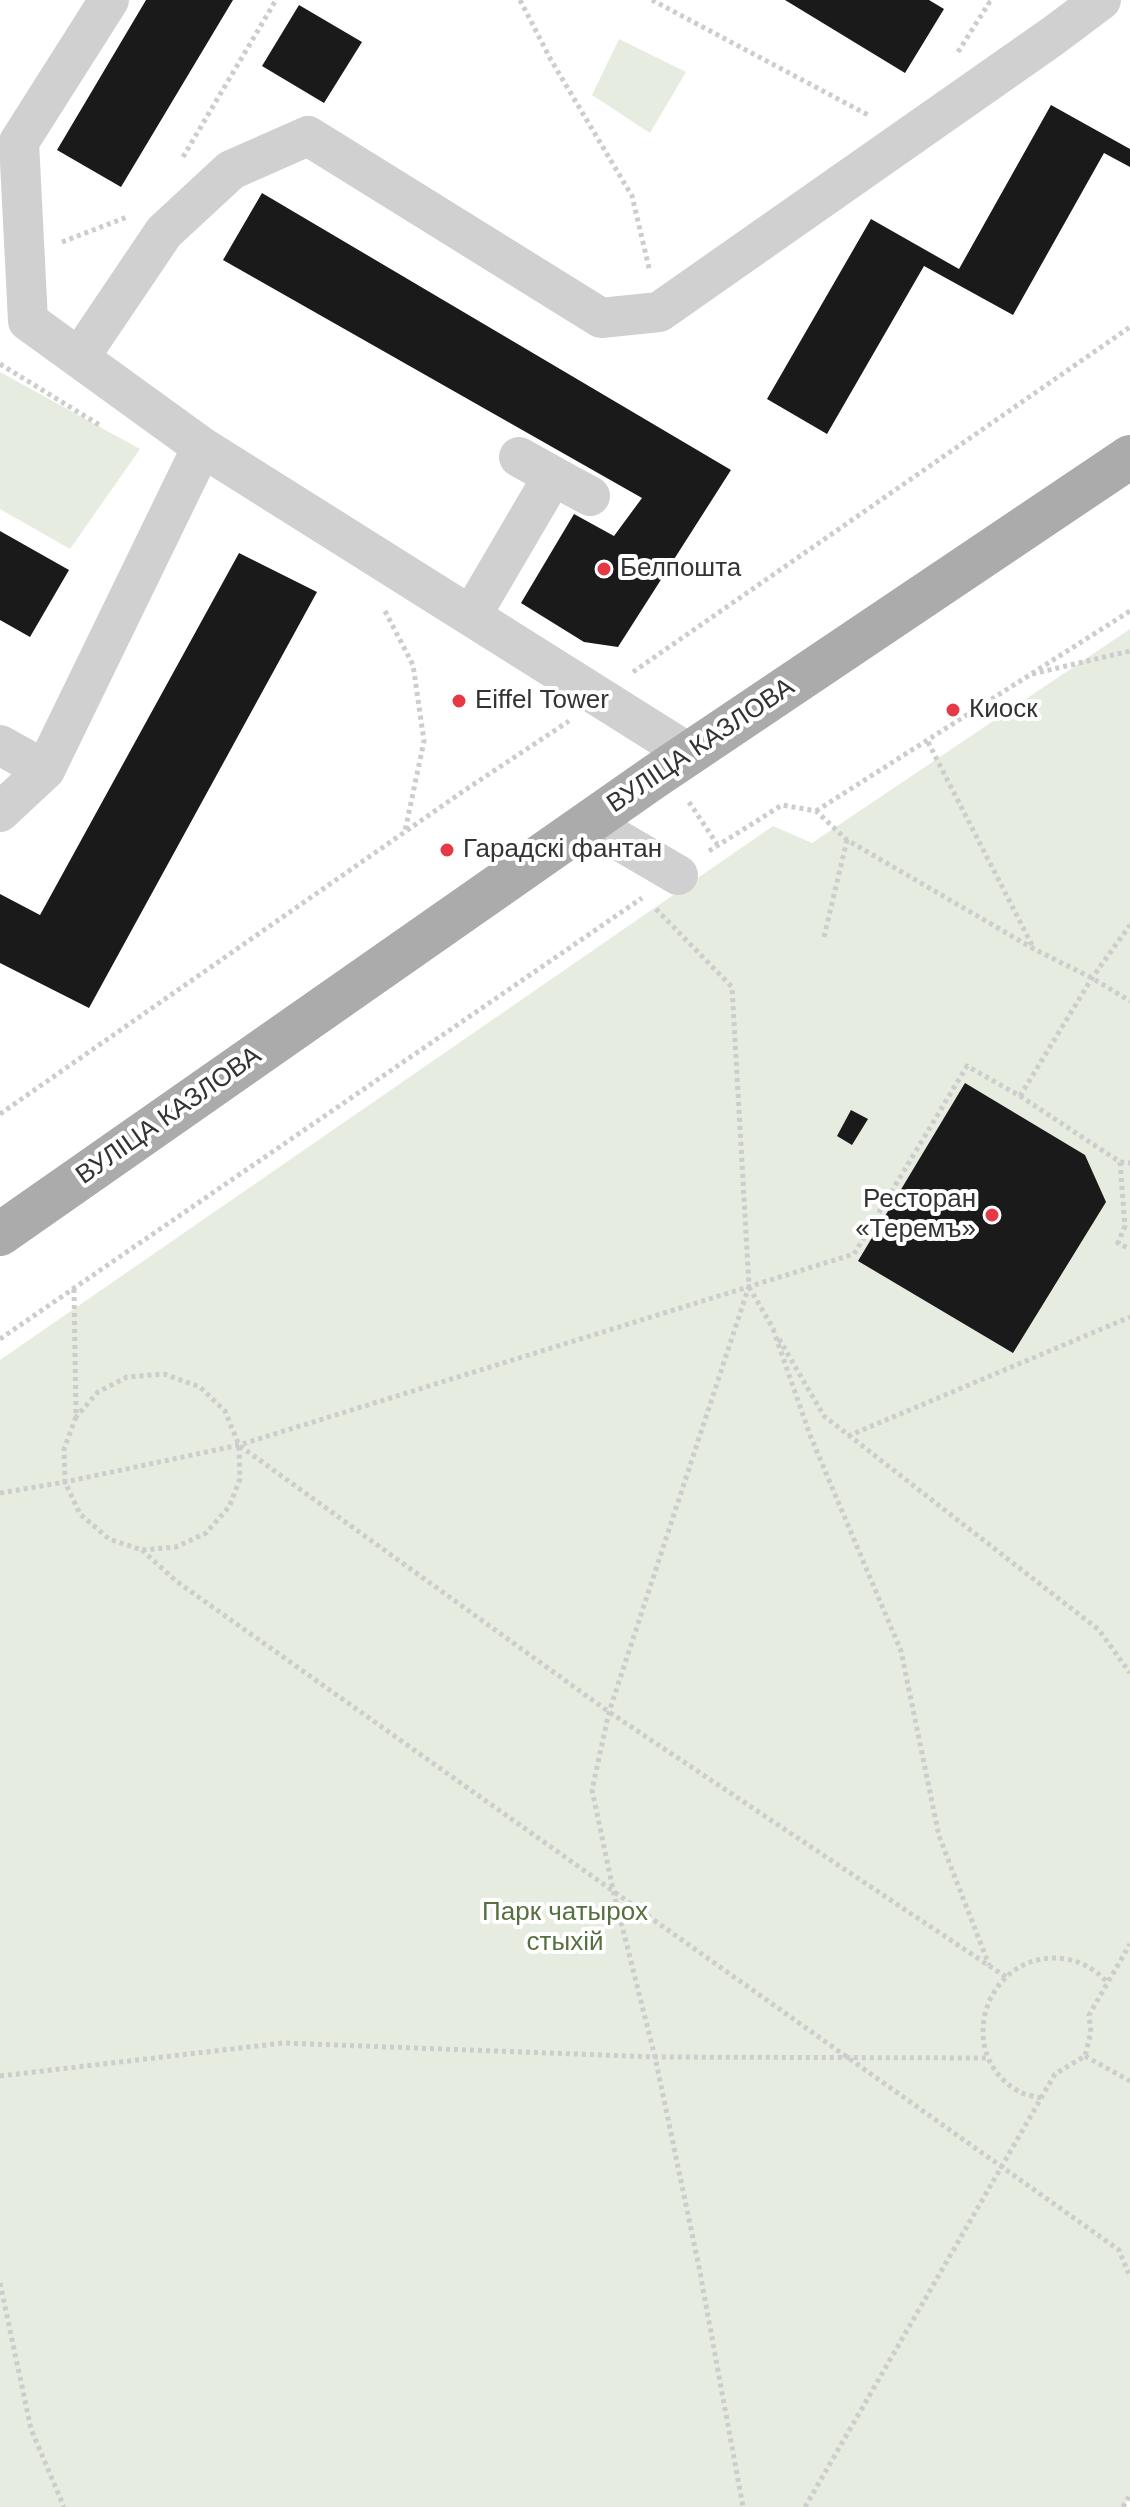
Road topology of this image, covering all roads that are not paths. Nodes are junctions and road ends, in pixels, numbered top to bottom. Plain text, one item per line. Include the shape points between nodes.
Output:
1 (109, 0) edge
2 (1100, 0) edge
3 (79, 358) junction
4 (202, 447) junction
5 (519, 457) dead end
6 (1130, 457) edge
7 (553, 476) junction
8 (590, 496) dead end
9 (471, 616) junction
10 (0, 745) edge
11 (690, 754) junction
12 (45, 770) junction
13 (0, 812) edge
14 (589, 823) junction
15 (678, 875) road end
16 (0, 1234) edge

1 - 3 lane via 19,142 28,321
2 - 3 lane via 659,312 601,318 308,136 231,170 164,232
3 - 4 lane
4 - 9 lane
4 - 12 lane
5 - 7 lane
6 - 11 main road, ВУЛІЦА КАЗЛОВА
7 - 8 lane
7 - 9 lane
9 - 11 lane
10 - 12 lane
11 - 14 main road, ВУЛІЦА КАЗЛОВА
12 - 13 lane
14 - 15 lane
14 - 16 main road, ВУЛІЦА КАЗЛОВА

